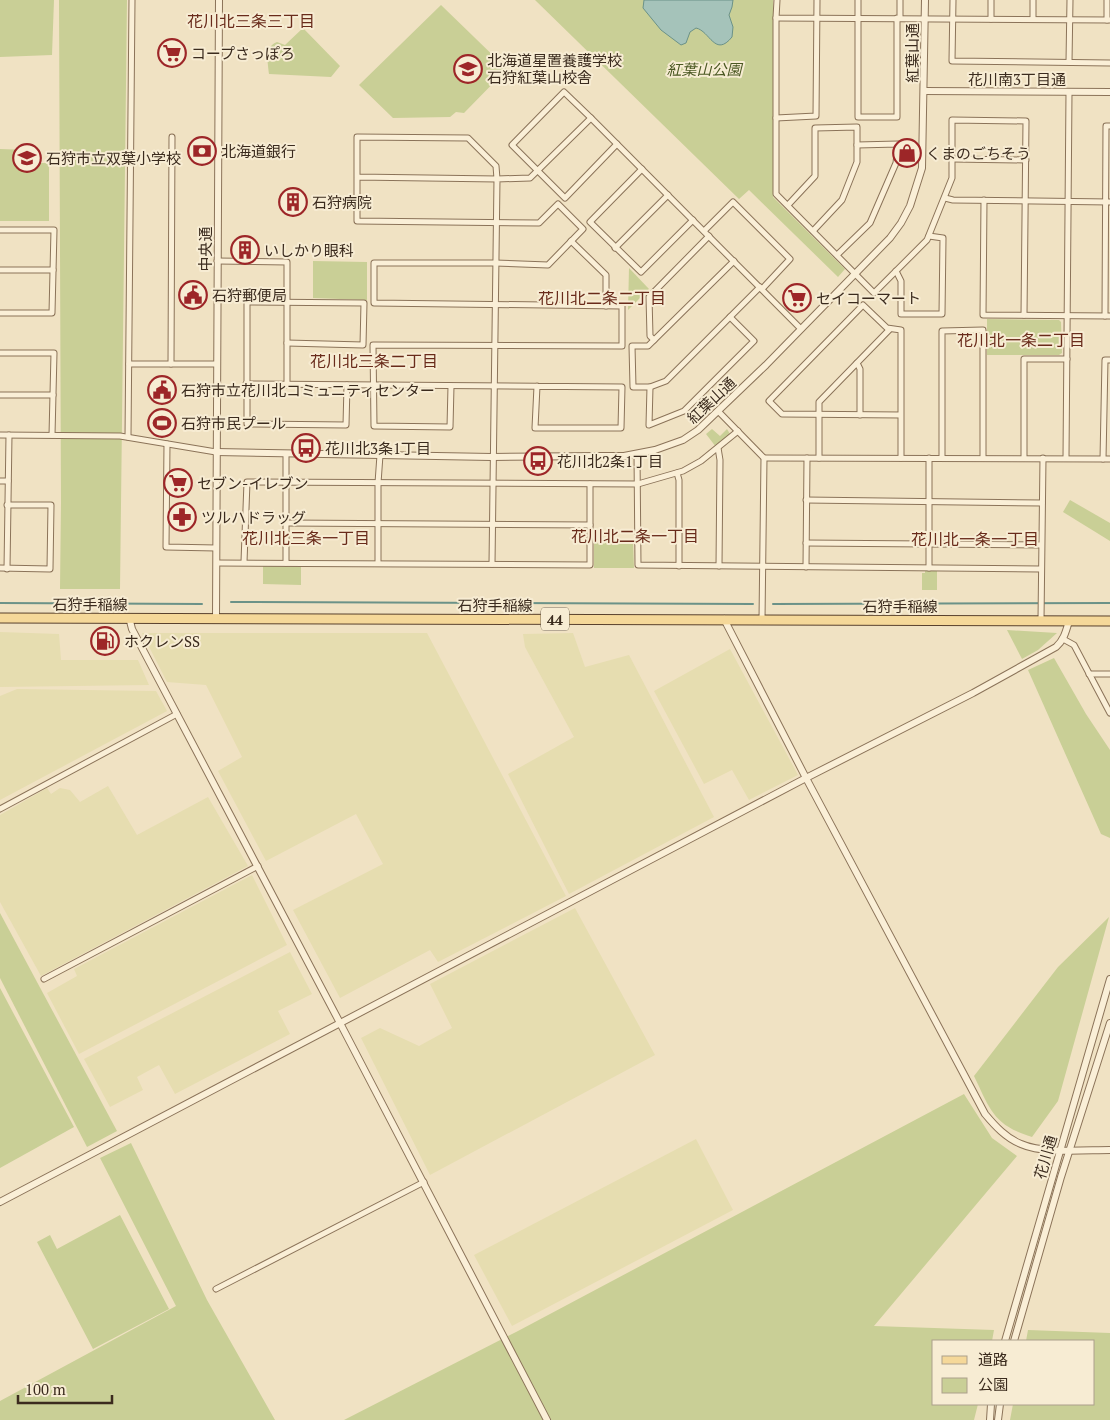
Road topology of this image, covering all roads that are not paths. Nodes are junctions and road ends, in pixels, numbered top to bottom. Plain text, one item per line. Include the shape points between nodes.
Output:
1 (132, 0) edge
2 (219, 0) edge
3 (777, 0) edge
4 (816, 0) edge
5 (858, 0) edge
6 (900, 0) edge
7 (925, 0) edge
8 (953, 0) edge
9 (991, 0) edge
10 (1033, 0) edge
11 (1070, 0) edge
12 (1107, 0) edge
13 (776, 18) junction
14 (816, 18) junction
15 (858, 18) junction
16 (899, 18) junction
17 (925, 18) junction
18 (953, 18) junction
19 (991, 19) junction
20 (1033, 19) junction
21 (1070, 19) junction
22 (1109, 20) edge
23 (1069, 62) junction
24 (1110, 62) edge
25 (924, 91) junction
26 (1069, 92) junction
27 (1110, 92) edge
28 (591, 118) junction
29 (776, 118) junction
30 (1110, 126) edge
31 (172, 137) dead end
32 (617, 144) junction
33 (857, 145) junction
34 (952, 159) junction
35 (1026, 160) junction
36 (642, 169) junction
37 (538, 171) junction
38 (357, 177) junction
39 (497, 179) junction
40 (668, 195) junction
41 (945, 198) junction
42 (984, 200) junction
43 (1025, 201) junction
44 (1068, 202) junction
45 (1108, 202) edge
46 (788, 206) junction
47 (693, 220) junction
48 (496, 222) junction
49 (0, 230) edge
50 (704, 231) junction
51 (813, 231) junction
52 (709, 236) junction
53 (929, 236) junction
54 (571, 241) junction
55 (616, 248) junction
56 (837, 255) junction
57 (217, 261) junction
58 (734, 261) junction
59 (495, 263) junction
60 (0, 270) edge
61 (53, 270) junction
62 (896, 271) junction
63 (855, 274) junction
64 (761, 288) junction
65 (287, 302) junction
66 (495, 305) junction
67 (606, 306) junction
68 (0, 313) edge
69 (1024, 315) junction
70 (1067, 316) junction
71 (1107, 316) edge
72 (730, 317) junction
73 (801, 328) junction
74 (890, 329) junction
75 (654, 340) junction
76 (287, 343) junction
77 (494, 345) junction
78 (0, 353) edge
79 (1067, 359) junction
80 (1110, 360) edge
81 (857, 363) junction
82 (129, 364) junction
83 (171, 364) junction
84 (216, 364) junction
85 (246, 384) junction
86 (287, 385) junction
87 (347, 385) junction
88 (374, 385) junction
89 (451, 386) junction
90 (493, 386) junction
91 (537, 386) junction
92 (650, 387) junction
93 (0, 395) edge
94 (53, 395) junction
95 (718, 411) junction
96 (818, 414) junction
97 (860, 415) junction
98 (901, 415) junction
99 (738, 431) junction
100 (0, 435) edge
101 (9, 435) junction
102 (52, 436) junction
103 (128, 437) junction
104 (167, 444) junction
105 (718, 448) junction
106 (216, 452) junction
107 (286, 454) junction
108 (637, 454) junction
109 (380, 455) junction
110 (492, 457) junction
111 (764, 458) junction
112 (806, 458) junction
113 (819, 458) junction
114 (901, 458) junction
115 (929, 458) junction
116 (942, 458) junction
117 (983, 458) junction
118 (1024, 458) junction
119 (1043, 458) junction
120 (1066, 458) junction
121 (1102, 459) junction
122 (1110, 459) edge
123 (678, 473) junction
124 (0, 482) edge
125 (8, 482) junction
126 (286, 482) junction
127 (378, 483) junction
128 (492, 483) junction
129 (590, 484) junction
130 (638, 484) junction
131 (806, 500) junction
132 (929, 501) junction
133 (1042, 503) junction
134 (8, 505) junction
135 (287, 523) junction
136 (378, 523) junction
137 (492, 524) junction
138 (590, 525) junction
139 (0, 526) edge
140 (7, 526) junction
141 (806, 543) junction
142 (929, 543) junction
143 (1041, 545) junction
144 (216, 548) junction
145 (244, 562) junction
146 (217, 563) junction
147 (286, 563) junction
148 (378, 564) junction
149 (492, 564) junction
150 (679, 566) junction
151 (719, 566) junction
152 (762, 567) junction
153 (806, 567) junction
154 (0, 568) edge
155 (929, 568) junction
156 (7, 569) junction
157 (1040, 569) junction
158 (128, 617) junction
159 (216, 617) junction
160 (0, 618) edge
161 (724, 620) junction
162 (762, 620) junction
163 (1041, 620) junction
164 (1070, 621) junction
165 (1110, 621) edge
166 (1063, 639) junction
167 (1089, 674) junction
168 (1110, 674) edge
169 (1110, 713) edge
170 (177, 714) junction
171 (806, 778) junction
172 (0, 809) edge
173 (258, 866) junction
174 (44, 979) dead end
175 (1110, 979) edge
176 (340, 1023) junction
177 (1110, 1023) edge
178 (1060, 1150) junction
179 (1070, 1150) junction
180 (1110, 1150) edge
181 (424, 1182) junction
182 (0, 1202) edge
183 (216, 1289) dead end
184 (1005, 1340) edge
185 (1014, 1340) edge
186 (991, 1405) edge
187 (1000, 1405) edge
188 (548, 1420) edge
189 (990, 1420) edge
190 (998, 1420) edge

1 - 82 street
2 - 57 street, 中央通
3 - 13 street
4 - 14 street
5 - 15 street
6 - 16 street
7 - 17 street, 紅葉山通
8 - 18 street
9 - 19 street
10 - 20 street
11 - 21 street
12 - 22 street
13 - 14 street
13 - 29 street
14 - 15 street
14 - 29 street via 816,116
15 - 16 street
15 - 16 street via 858,117 897,117
16 - 17 street
17 - 18 street
17 - 25 street, 紅葉山通
18 - 19 street
18 - 23 street via 952,61
19 - 20 street
20 - 21 street
21 - 22 street
21 - 23 street
23 - 24 street
25 - 26 street, 花川南3丁目通
25 - 63 street, 紅葉山通 via 922,168 916,193 890,238
26 - 27 street, 花川南3丁目通
26 - 44 street
28 - 32 street
28 - 37 street
28 - 37 street via 564,92 512,145
29 - 46 street via 776,194
30 - 45 street via 1106,126
31 - 83 street
32 - 36 street
32 - 37 street via 565,198
33 - 46 street via 857,127 815,128 815,176
33 - 51 street via 857,162 842,200
33 - 56 street via 898,144 896,164 870,223
34 - 35 street
34 - 35 street via 952,120 1026,121
34 - 41 street via 952,178
35 - 43 street
36 - 40 street
36 - 55 street via 590,222
37 - 39 street via 530,178
38 - 39 street
38 - 39 street via 356,137 468,138 496,166
38 - 48 street via 358,221
39 - 48 street
40 - 47 street
40 - 55 street
41 - 42 street
41 - 53 street
42 - 43 street
42 - 69 street via 983,315
43 - 44 street
43 - 69 street
44 - 45 street
44 - 70 street
45 - 71 street
46 - 51 street
47 - 50 street
47 - 55 street via 641,272
48 - 54 street via 539,223 558,204 583,229
48 - 59 street
49 - 61 street via 54,230
50 - 52 street
50 - 64 street via 733,202 752,221 790,259
51 - 56 street
52 - 58 street
52 - 75 street via 649,297 650,336
53 - 62 street
53 - 62 street via 943,238 942,314 901,314 901,281
54 - 59 street via 548,265
54 - 67 street via 606,275
56 - 63 street
57 - 65 street via 287,262
57 - 84 street, 中央通
58 - 64 street
58 - 75 street
59 - 66 street
59 - 66 street via 374,263 374,303
60 - 61 street
61 - 68 street via 52,313
62 - 63 street via 874,293
63 - 73 street, 紅葉山通
64 - 72 street
64 - 73 street
65 - 76 street
65 - 76 street via 364,303 363,345
65 - 85 street via 247,302
66 - 67 street
66 - 77 street
67 - 77 street via 622,306 622,346
69 - 70 street
70 - 71 street
70 - 79 street
72 - 92 street via 666,381
72 - 92 street via 754,341 684,411 649,425
73 - 95 street, 紅葉山通
74 - 81 street
74 - 96 street via 863,304 769,401 782,414
74 - 98 street via 901,330
75 - 92 street via 648,346 632,346 633,387
76 - 86 street
77 - 88 street via 373,345
77 - 90 street
78 - 94 street via 54,352
79 - 118 street via 1024,358
79 - 120 street
80 - 121 street via 1105,360
81 - 96 street via 818,402
81 - 97 street via 860,368
82 - 83 street
82 - 103 street
83 - 84 street
84 - 106 street, 中央通
85 - 86 street
85 - 87 street via 246,424 326,425 346,425
86 - 87 street
87 - 88 street
88 - 89 street
88 - 89 street via 374,426 450,427
89 - 90 street
90 - 91 street
90 - 110 street
91 - 91 street via 622,387 621,428 535,428
93 - 94 street
94 - 102 street
95 - 99 street
95 - 108 street, 紅葉山通 via 683,440
96 - 97 street
96 - 113 street
97 - 98 street
98 - 114 street
99 - 105 street
99 - 111 street
100 - 101 street
101 - 102 street
101 - 125 street
102 - 103 street
103 - 104 street
104 - 106 street
104 - 144 street via 166,547
105 - 123 street
105 - 151 street
106 - 107 street, 紅葉山通
106 - 144 street, 中央通
107 - 109 street, 紅葉山通
107 - 126 street
108 - 110 street, 紅葉山通
108 - 130 street
109 - 110 street, 紅葉山通
109 - 127 street
110 - 128 street
111 - 112 street
111 - 152 street
112 - 113 street
112 - 131 street
113 - 114 street
114 - 115 street
115 - 116 street
115 - 132 street
116 - 117 street
116 - 117 street via 942,331 983,330
117 - 118 street
118 - 119 street
119 - 120 street
119 - 133 street
120 - 121 street
121 - 122 street
123 - 130 street
123 - 150 street
124 - 125 street
125 - 134 street
126 - 127 street
126 - 135 street
126 - 145 street via 246,482
127 - 128 street
127 - 136 street
128 - 129 street
128 - 137 street
129 - 130 street
129 - 138 street
130 - 150 street via 638,565
131 - 132 street
131 - 141 street
132 - 133 street
132 - 142 street
133 - 143 street
134 - 140 street
134 - 156 street via 52,505 50,569
135 - 136 street
135 - 147 street
136 - 137 street
136 - 148 street
137 - 138 street
137 - 149 street
138 - 149 street via 590,565
139 - 140 street
140 - 156 street
141 - 142 street
141 - 153 street
142 - 143 street
142 - 155 street
143 - 157 street
144 - 146 street, 中央通
145 - 146 street
145 - 147 street
146 - 159 street, 中央通
147 - 148 street
148 - 149 street
150 - 151 street
151 - 152 street
152 - 153 street
152 - 162 street
153 - 155 street
154 - 156 street
155 - 157 street
157 - 163 street
158 - 159 main road, 石狩手稲線 / 44
158 - 160 main road, 石狩手稲線 / 44
158 - 170 street
159 - 161 main road, 石狩手稲線 / 44
161 - 162 main road, 石狩手稲線 / 44
161 - 171 street
162 - 163 main road, 石狩手稲線 / 44
163 - 164 main road, 石狩手稲線 / 44
164 - 165 main road, 石狩手稲線 / 44
164 - 166 street
166 - 167 street via 1074,645
166 - 171 street via 1056,647 972,693
167 - 168 street
167 - 169 street
170 - 172 street
170 - 173 street
171 - 176 street
171 - 178 street via 986,1114 999,1130 1021,1144
173 - 174 street
173 - 176 street
175 - 178 street, 花川通
176 - 181 street
176 - 182 street
177 - 179 street, 花川通
178 - 179 street
178 - 184 street, 花川通
179 - 180 street
179 - 185 street, 花川通
181 - 183 street
181 - 188 street
186 - 189 street
187 - 190 street

